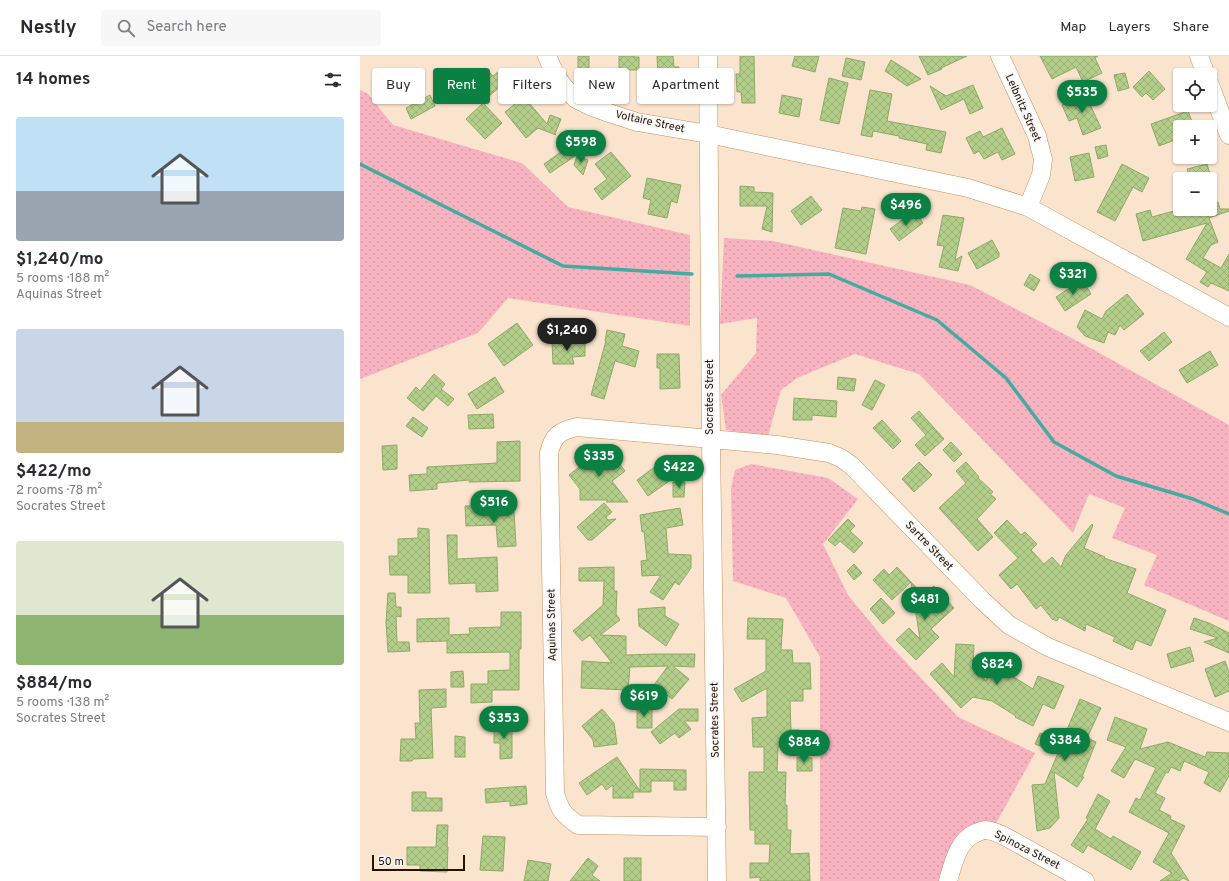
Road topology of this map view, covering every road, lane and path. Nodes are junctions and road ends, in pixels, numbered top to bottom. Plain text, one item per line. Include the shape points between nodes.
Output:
1 (547, 56) edge
2 (708, 56) edge
3 (1000, 56) edge
4 (1199, 56) edge
5 (1203, 68) edge
6 (1217, 103) edge
7 (708, 134) junction
8 (1229, 135) edge
9 (1028, 207) junction
10 (1229, 316) edge
11 (711, 440) junction
12 (1229, 722) edge
13 (717, 827) junction
14 (717, 881) edge
15 (948, 881) edge
16 (1085, 881) edge

1 - 7 street, Voltaire Street via 564,88 576,99 590,106 638,122
2 - 7 street, Socrates Street
3 - 9 street, Leibnitz Street via 1037,136 1043,159 1041,175
4 - 5 street
6 - 8 street
7 - 9 street, Voltaire Street via 968,188
7 - 11 street, Socrates Street
9 - 10 street, Voltaire Street
11 - 12 street, Sartre Street via 777,445 828,453 841,458 852,466 982,600 1009,624 1048,646
11 - 13 street, Socrates Street
11 - 13 street, Aquinas Street via 577,427 559,433 552,442 549,453 554,760 555,793 559,807 578,825
13 - 14 street, Socrates Street
15 - 16 street, Spinoza Street via 953,862 962,844 972,835 984,830 1006,837

